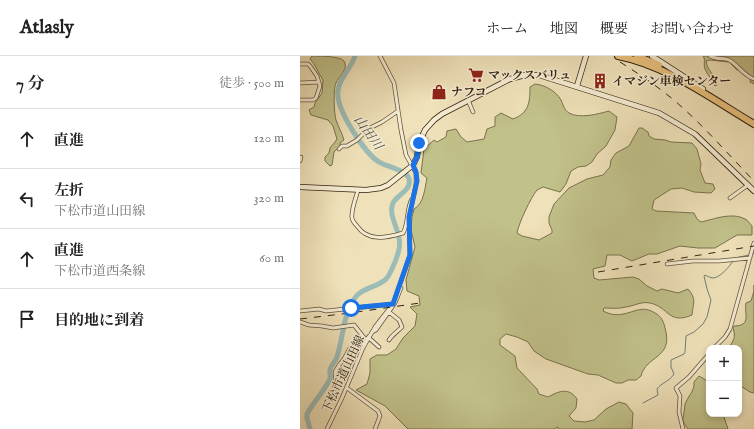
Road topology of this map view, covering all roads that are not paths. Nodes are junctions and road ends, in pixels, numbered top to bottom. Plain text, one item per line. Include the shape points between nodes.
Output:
1 (380, 56) edge
2 (586, 56) edge
3 (618, 56) edge
4 (637, 56) edge
5 (652, 56) edge
6 (710, 56) edge
7 (300, 64) edge
8 (754, 79) edge
9 (319, 82) junction
10 (300, 83) edge
11 (577, 86) junction
12 (703, 89) junction
13 (300, 100) edge
14 (468, 100) junction
15 (398, 111) junction
16 (473, 112) dead end
17 (754, 119) edge
18 (754, 124) edge
19 (339, 149) dead end
20 (300, 157) edge
21 (300, 161) edge
22 (413, 165) junction
23 (748, 185) junction
24 (300, 187) edge
25 (358, 190) junction
26 (754, 191) edge
27 (413, 198) junction
28 (730, 198) dead end
29 (754, 243) edge
30 (750, 258) junction
31 (667, 264) dead end
32 (401, 282) junction
33 (393, 304) junction
34 (300, 311) edge
35 (389, 312) junction
36 (300, 322) edge
37 (373, 332) junction
38 (368, 340) junction
39 (390, 340) dead end
40 (717, 345) edge
41 (379, 347) dead end
42 (706, 357) edge
43 (347, 388) junction
44 (330, 398) dead end
45 (327, 429) edge
46 (375, 429) edge
47 (682, 429) edge

1 - 15 street, 下松市道山田線 via 394,83
2 - 11 street
3 - 18 highway via 667,73
4 - 12 highway via 670,70
5 - 12 street
6 - 8 street via 731,60
7 - 9 street via 308,64
9 - 10 street
9 - 13 street via 316,98
11 - 14 street via 539,75 524,75 510,79
11 - 23 street via 668,118 695,134
12 - 17 highway
14 - 16 street
14 - 22 street via 428,125
15 - 19 street
15 - 22 street, 下松市道山田線 via 406,155
20 - 21 street
22 - 25 street via 381,188
22 - 27 street, 下松市道山田線 via 417,178
23 - 26 street
23 - 28 street
24 - 25 street
25 - 27 street via 352,218 360,231 372,237 382,238 401,233 405,228
27 - 32 street, 下松市道山田線 via 409,224 410,255
29 - 30 street
30 - 31 street via 693,260
30 - 40 street via 730,329
32 - 33 street, 下松市道山田線
32 - 35 street via 398,298
33 - 34 street
33 - 37 street, 下松市道山田線
35 - 37 street
35 - 39 street via 399,320 402,327
36 - 37 street via 333,328 354,325 365,339
37 - 38 street, 下松市道山田線
38 - 41 street
38 - 43 street, 下松市道山田線
38 - 44 street via 348,350 336,372 336,386
42 - 47 street via 676,388 680,396
43 - 45 street, 下松市道山田線
43 - 46 street via 378,411 380,416

